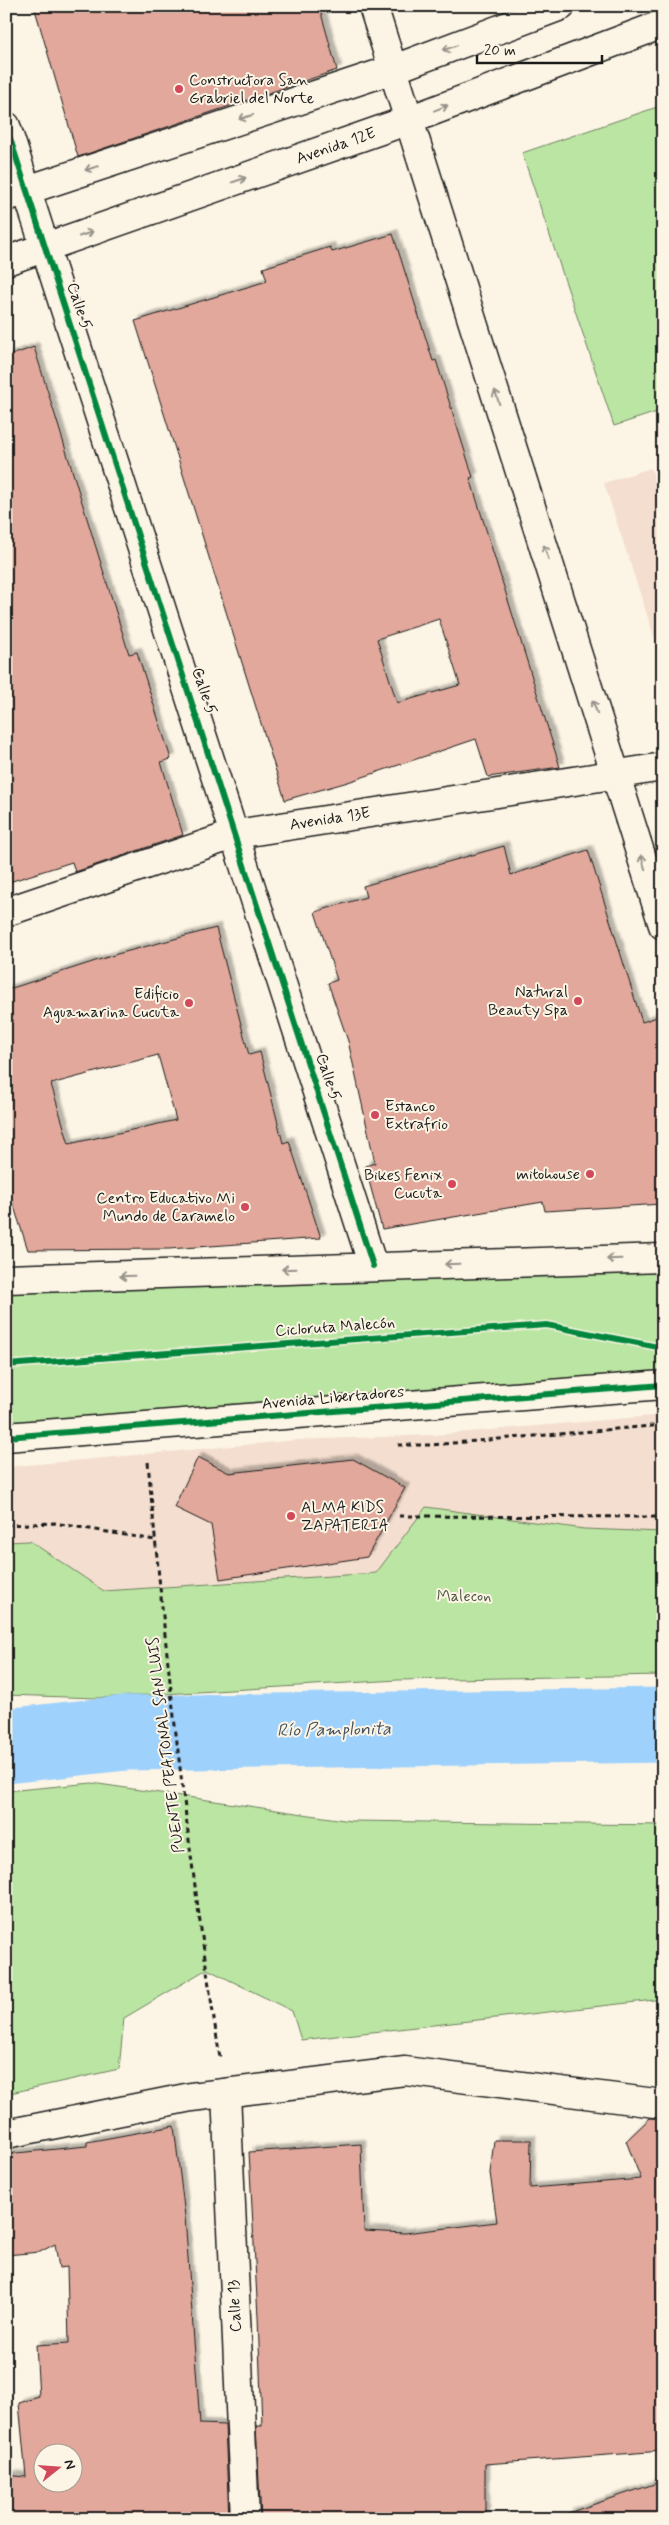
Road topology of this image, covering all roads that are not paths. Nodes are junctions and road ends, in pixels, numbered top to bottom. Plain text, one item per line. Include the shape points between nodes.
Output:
1 (373, 6) edge
2 (561, 6) edge
3 (663, 24) edge
4 (394, 69) junction
5 (409, 120) junction
6 (6, 126) edge
7 (17, 193) edge
8 (46, 248) junction
9 (6, 261) edge
10 (663, 766) edge
11 (615, 772) junction
12 (236, 834) junction
13 (6, 912) edge
14 (663, 925) edge
15 (663, 1258) edge
16 (374, 1266) junction
17 (13, 1282) edge
18 (663, 1386) edge
19 (6, 1426) edge
20 (19, 1437) edge
21 (226, 2093) junction
22 (663, 2104) edge
23 (6, 2134) edge
24 (245, 2519) edge

1 - 4 street
2 -> 4 street
5 -> 3 street, Avenida 12E
4 - 5 street
4 -> 7 street
8 -> 5 street, Avenida 12E
11 -> 5 street
6 - 7 street, Calle 5
7 - 8 street, Calle 5
8 - 9 street, Avenida 12E
8 - 12 street, Calle 5
10 - 11 street, Avenida 13E
11 - 12 street, Avenida 13E
14 -> 11 street
12 - 13 street, Avenida 13E
12 - 16 street, Calle 5
15 -> 16 street
16 -> 17 street
18 - 20 street, Avenida Libertadores
19 - 20 street
21 - 22 street via 405,2071
21 - 23 street
21 - 24 street, Calle 13

